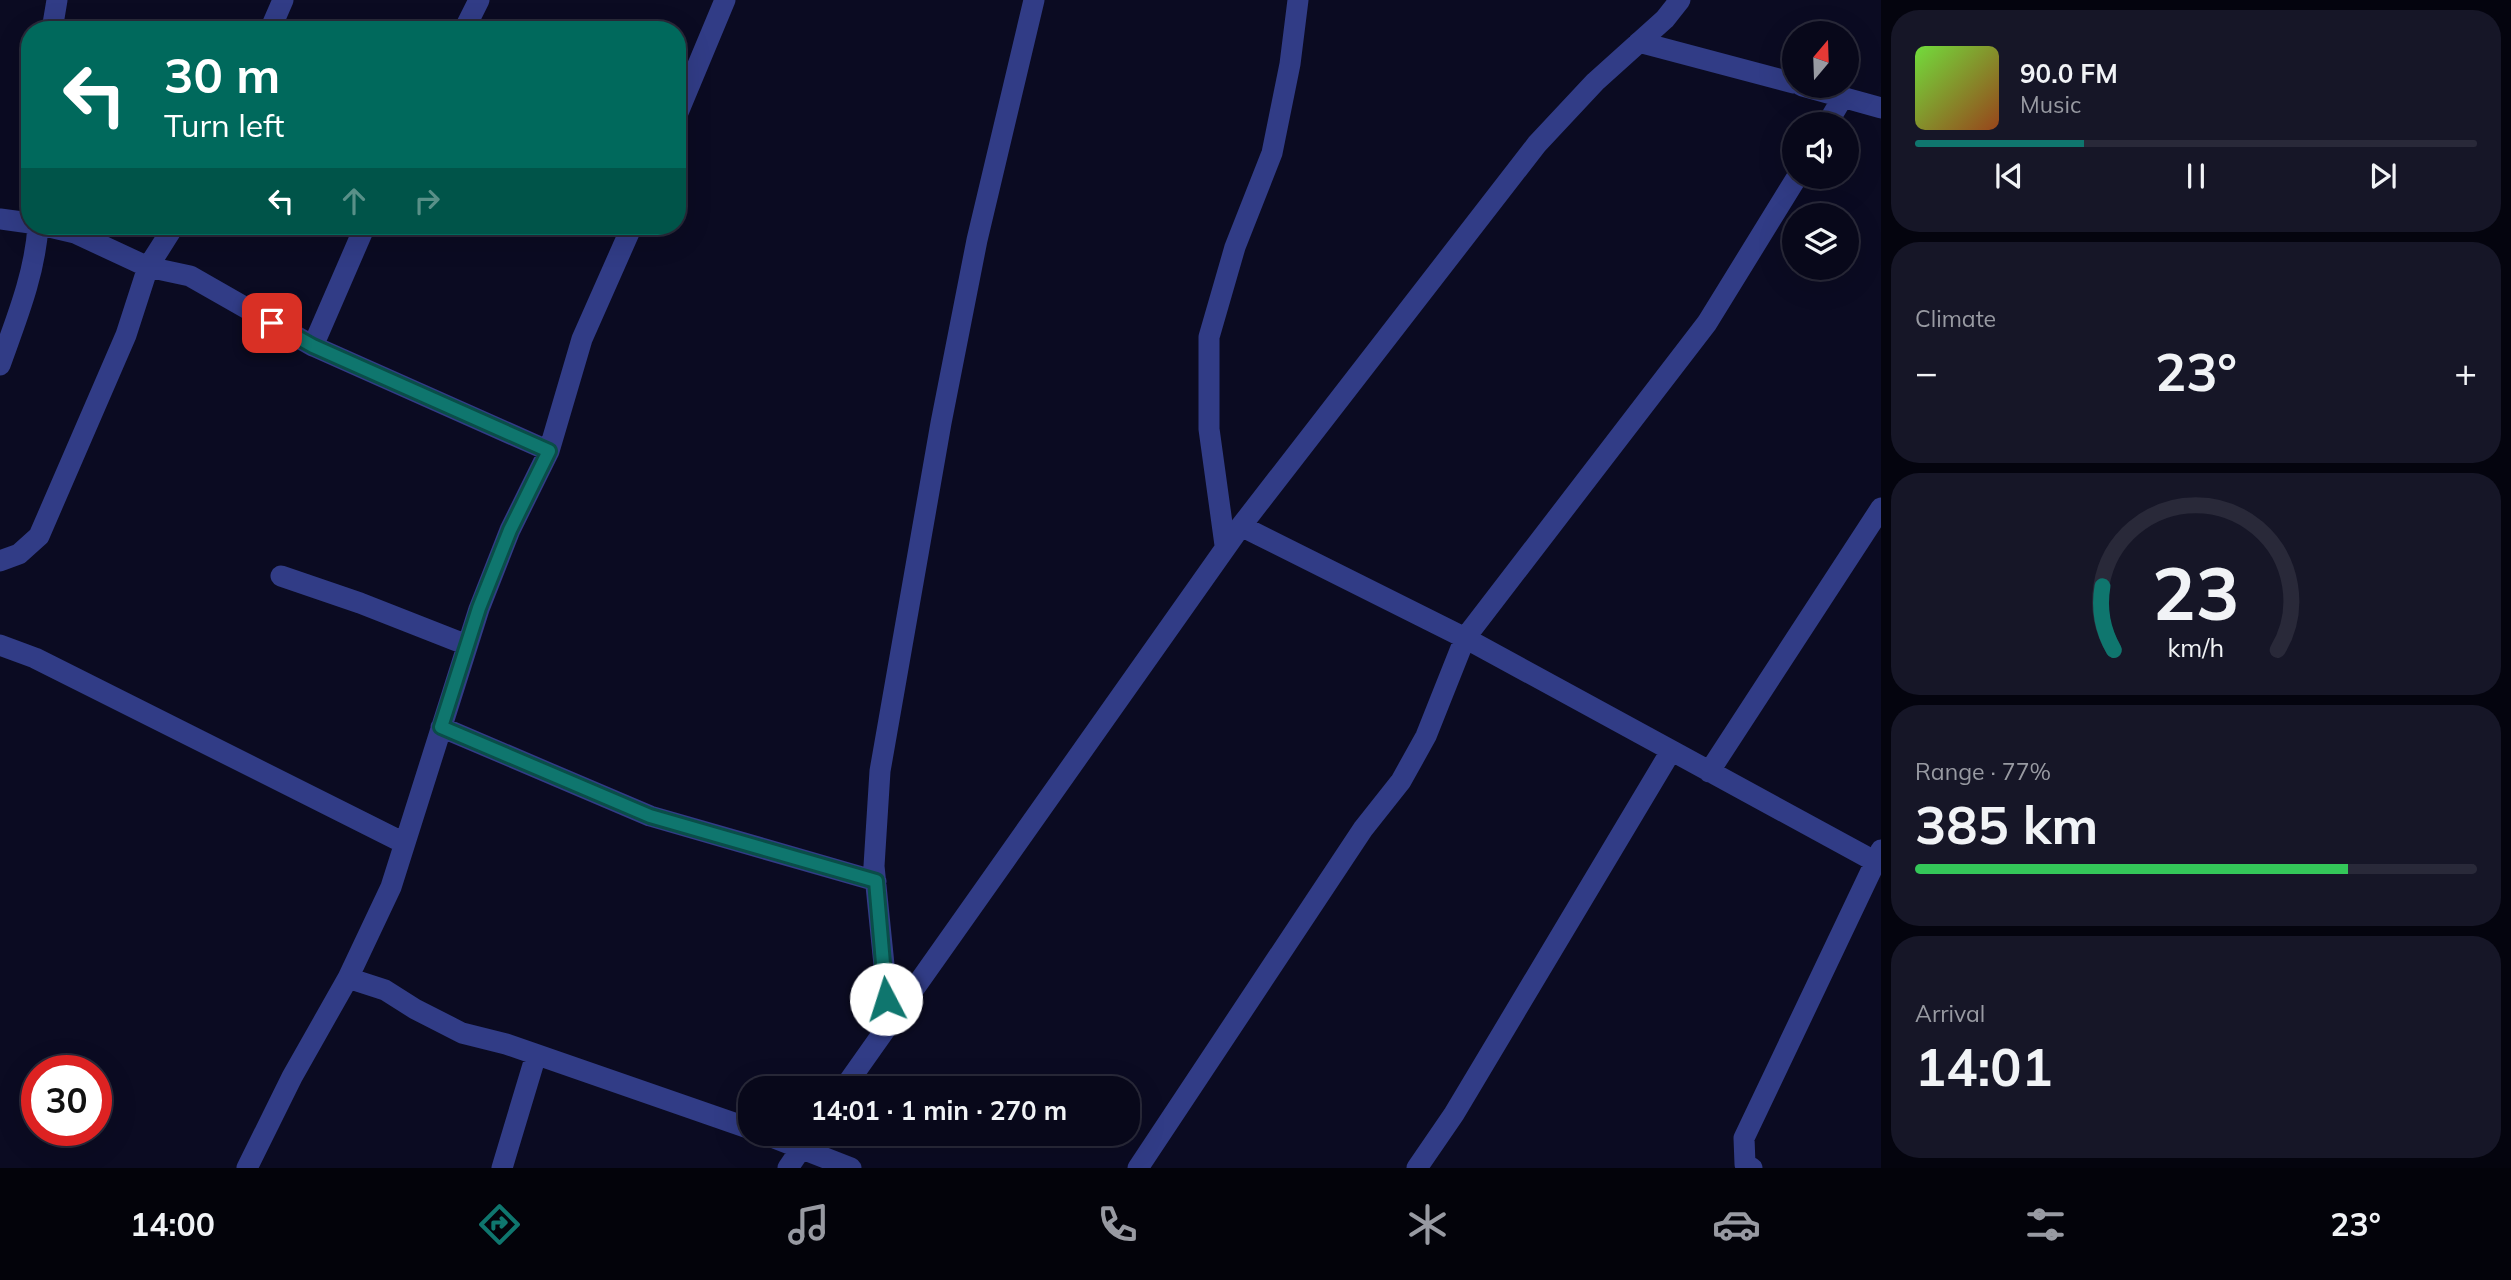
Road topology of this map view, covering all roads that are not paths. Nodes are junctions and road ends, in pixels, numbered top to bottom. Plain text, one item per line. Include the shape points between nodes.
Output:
1 (57, 0) edge
2 (283, 0) edge
3 (479, 0) edge
4 (725, 0) edge
5 (1034, 0) edge
6 (1298, 0) edge
7 (1681, 0) edge
8 (54, 21) edge
9 (274, 21) edge
10 (468, 21) edge
11 (1639, 42) junction
12 (1782, 80) edge
13 (686, 93) edge
14 (1846, 98) edge
15 (1881, 108) edge
16 (1790, 189) edge
17 (0, 219) edge
18 (21, 222) edge
19 (38, 235) edge
20 (79, 235) edge
21 (168, 235) edge
22 (361, 235) edge
23 (628, 235) edge
24 (148, 267) junction
25 (313, 346) junction
26 (0, 365) edge
27 (549, 451) junction
28 (1881, 508) edge
29 (1241, 526) junction
30 (1225, 545) junction
31 (0, 561) edge
32 (281, 576) dead end
33 (1465, 638) junction
34 (0, 645) edge
35 (467, 645) junction
36 (441, 727) junction
37 (1671, 751) junction
38 (1709, 772) junction
39 (404, 843) junction
40 (1879, 856) edge
41 (876, 881) junction
42 (348, 978) junction
43 (890, 1024) junction
44 (536, 1055) junction
45 (853, 1076) edge
46 (738, 1125) edge
47 (802, 1146) edge
48 (814, 1146) edge
49 (247, 1168) edge
50 (502, 1168) edge
51 (788, 1168) edge
52 (851, 1168) edge
53 (1138, 1168) edge
54 (1417, 1168) edge
55 (1752, 1168) edge

1 - 8 street
2 - 9 street
3 - 10 street
4 - 13 street
5 - 41 street via 941,423 880,771
6 - 30 street via 1272,153 1235,247 1209,337 1209,429
7 - 11 street
11 - 12 street
11 - 29 street via 1537,144
14 - 15 street
16 - 33 street via 1707,323
17 - 18 street
19 - 26 street via 30,276
20 - 24 street
21 - 24 street
22 - 25 street
23 - 27 street via 582,339
24 - 25 street via 190,276
24 - 31 street via 126,335 39,536 19,554
25 - 27 street
27 - 35 street via 510,530
28 - 38 street
29 - 30 street
29 - 33 street
30 - 43 street
32 - 35 street
33 - 37 street
33 - 53 street via 1426,736 1401,781 1363,830
34 - 39 street via 35,657
35 - 36 street
36 - 39 street
36 - 41 street via 650,816
37 - 38 street
37 - 54 street via 1469,1091
38 - 40 street
39 - 42 street via 391,887
40 - 55 street via 1744,1138 1745,1164
41 - 43 street
42 - 44 street via 385,990 463,1033
42 - 49 street
43 - 45 street
44 - 46 street
44 - 50 street
47 - 51 street
48 - 52 street

